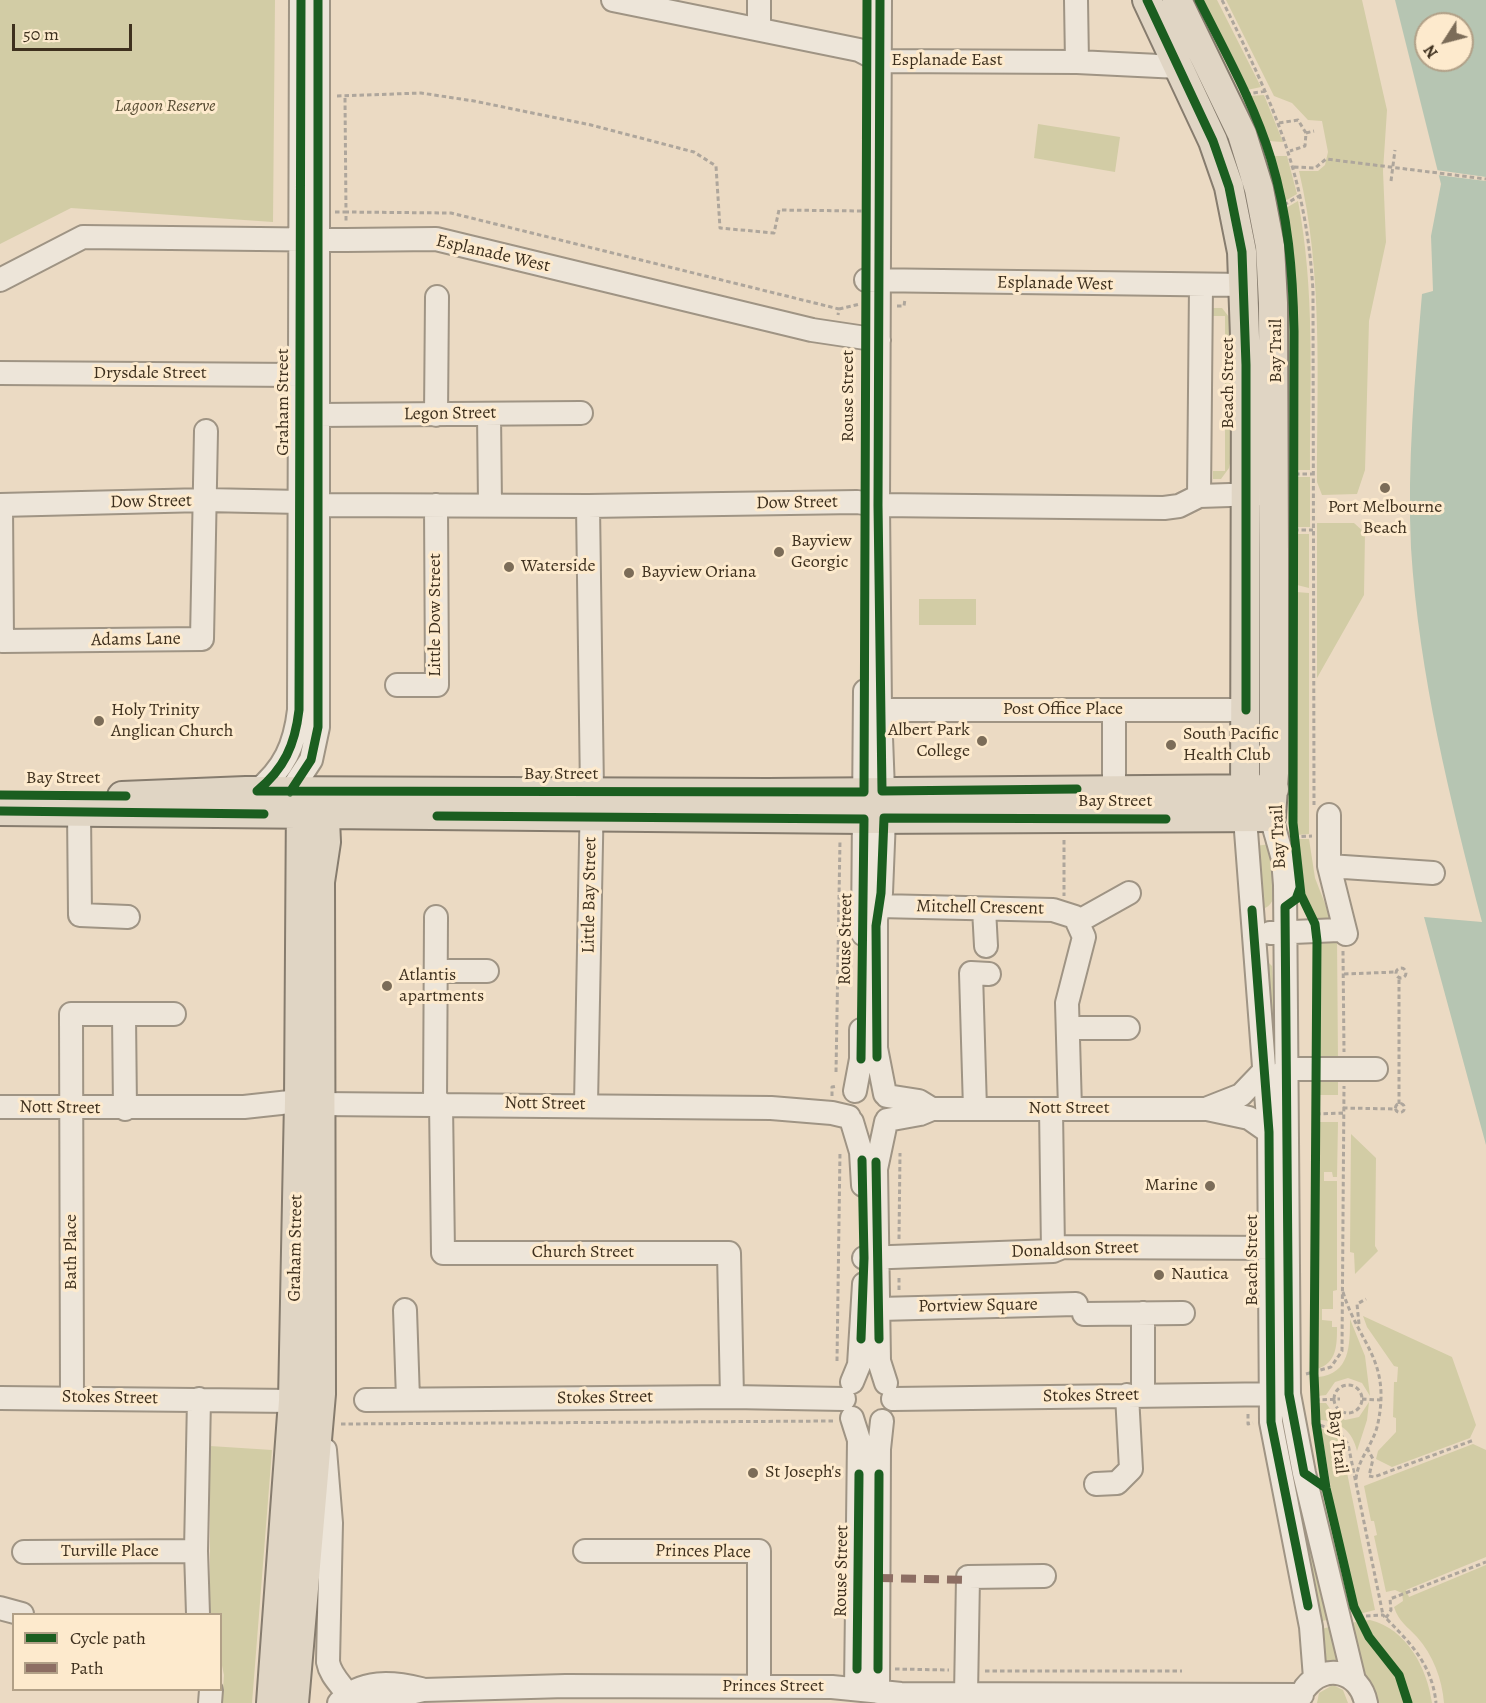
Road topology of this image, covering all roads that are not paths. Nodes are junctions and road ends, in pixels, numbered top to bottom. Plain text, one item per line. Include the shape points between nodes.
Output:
1 (301, 0) edge
2 (318, 0) edge
3 (614, 0) edge
4 (759, 0) edge
5 (867, 0) edge
6 (880, 0) edge
7 (1076, 0) edge
8 (1147, 0) edge
9 (1177, 0) edge
10 (759, 29) junction
11 (874, 58) junction
12 (1077, 62) junction
13 (1179, 67) junction
14 (309, 240) junction
15 (0, 280) edge
16 (873, 281) junction
17 (1245, 285) junction
18 (1201, 286) junction
19 (437, 297) dead end
20 (872, 339) junction
21 (0, 373) edge
22 (300, 375) junction
23 (581, 413) dead end
24 (489, 414) junction
25 (318, 415) junction
26 (436, 415) junction
27 (206, 431) dead end
28 (1271, 491) junction
29 (1199, 496) junction
30 (206, 500) junction
31 (309, 503) junction
32 (872, 504) junction
33 (0, 505) edge
34 (436, 505) junction
35 (490, 505) junction
36 (588, 506) junction
37 (397, 685) dead end
38 (309, 704) junction
39 (880, 710) junction
40 (1114, 710) junction
41 (1246, 710) junction
42 (1114, 789) junction
43 (1274, 789) junction
44 (1246, 790) junction
45 (0, 795) edge
46 (308, 801) junction
47 (261, 802) junction
48 (592, 803) junction
49 (874, 805) junction
50 (0, 811) edge
51 (79, 811) junction
52 (1321, 814) road end
53 (1114, 818) junction
54 (1270, 819) junction
55 (1329, 866) junction
56 (1433, 873) dead end
57 (1129, 893) dead end
58 (879, 906) junction
59 (984, 909) junction
60 (128, 917) dead end
61 (436, 917) dead end
62 (1071, 917) junction
63 (1285, 932) junction
64 (1254, 934) junction
65 (986, 945) dead end
66 (436, 971) junction
67 (487, 971) dead end
68 (989, 974) dead end
69 (174, 1014) dead end
70 (124, 1015) junction
71 (1068, 1028) junction
72 (1128, 1028) dead end
73 (1376, 1069) dead end
74 (1275, 1081) junction
75 (853, 1093) junction
76 (886, 1095) junction
77 (310, 1102) junction
78 (438, 1103) junction
79 (586, 1104) junction
80 (0, 1107) edge
81 (72, 1107) junction
82 (771, 1107) junction
83 (932, 1108) junction
84 (1207, 1108) junction
85 (125, 1109) junction
86 (975, 1109) junction
87 (1061, 1109) junction
88 (850, 1120) junction
89 (886, 1121) junction
90 (1269, 1132) junction
91 (1278, 1248) junction
92 (1053, 1251) junction
93 (871, 1258) junction
94 (879, 1309) junction
95 (405, 1310) dead end
96 (1143, 1313) junction
97 (1183, 1313) dead end
98 (1282, 1388) junction
99 (890, 1391) junction
100 (321, 1395) junction
101 (1135, 1395) junction
102 (72, 1397) junction
103 (732, 1397) junction
104 (0, 1398) edge
105 (199, 1399) junction
106 (366, 1400) dead end
107 (408, 1400) junction
108 (293, 1401) junction
109 (844, 1401) junction
110 (882, 1421) junction
111 (1096, 1484) dead end
112 (196, 1551) junction
113 (585, 1551) dead end
114 (24, 1552) dead end
115 (1044, 1576) dead end
116 (0, 1608) edge
117 (18, 1613) edge
118 (198, 1613) edge
119 (285, 1662) junction
120 (1354, 1680) junction
121 (759, 1686) junction
122 (867, 1691) junction
123 (1306, 1692) edge
124 (566, 1694) edge
125 (705, 1695) edge
126 (966, 1695) junction
127 (423, 1696) edge
128 (352, 1701) edge
129 (271, 1703) edge
130 (294, 1703) edge
131 (1366, 1703) edge

1 - 14 street, Graham Street
2 - 14 street, Graham Street via 318,93
3 - 10 street, Esplanade East
4 - 10 street
5 - 11 street, Rouse Street
6 - 11 street, Rouse Street
7 - 12 street
8 - 13 main road, Beach Street
9 - 28 main road, Beach Street via 1237,93 1270,246
10 - 11 street, Esplanade East via 859,50
11 - 12 street, Esplanade East
11 - 16 street, Rouse Street
11 - 16 street, Rouse Street via 866,211
12 - 13 street, Esplanade East
13 - 17 main road, Beach Street via 1214,141 1229,187
14 - 15 street, Esplanade West via 83,237
14 - 20 street, Esplanade West via 436,239 838,335
14 - 22 street, Graham Street
14 - 25 street, Graham Street
16 - 18 street, Esplanade West
16 - 20 street, Rouse Street
17 - 18 street, Esplanade West
17 - 28 main road, Beach Street
18 - 29 street
19 - 26 street
20 - 32 street, Rouse Street
21 - 22 street, Drysdale Street
22 - 31 street, Graham Street
23 - 24 street, Legon Street
24 - 26 street, Legon Street
24 - 35 street
25 - 26 street, Legon Street
25 - 31 street, Graham Street
27 - 30 street
28 - 29 street, Dow Street
28 - 41 main road, Beach Street
28 - 43 main road, Beach Street
29 - 32 street, Dow Street via 1164,508
30 - 31 street, Dow Street
30 - 33 street, Dow Street
30 - 33 street, Adams Lane via 202,639 2,641
31 - 34 street, Dow Street
31 - 38 street, Graham Street
32 - 36 street, Dow Street
32 - 39 street, Rouse Street
32 - 49 street, Rouse Street
34 - 35 street, Dow Street
34 - 37 street, Little Dow Street via 437,685
35 - 36 street, Dow Street
36 - 48 street, Little Bay Street
38 - 46 street, Graham Street via 318,727
38 - 47 street, Graham Street via 288,756
39 - 40 street, Post Office Place
39 - 49 street, Rouse Street
40 - 41 street, Post Office Place
40 - 42 street
41 - 44 main road, Beach Street
42 - 44 main road, Bay Street
42 - 49 main road, Bay Street
42 - 53 street
43 - 44 main road, Bay Street
43 - 54 main road, Beach Street
44 - 54 main road, Beach Street
45 - 47 main road, Bay Street
46 - 47 main road, Bay Street
46 - 48 main road, Bay Street
46 - 77 main road, Graham Street
47 - 51 main road, Bay Street
48 - 49 main road, Bay Street
48 - 79 street, Little Bay Street
49 - 53 main road, Bay Street
49 - 58 street, Rouse Street
49 - 75 street, Rouse Street via 861,1051
50 - 51 main road, Bay Street
51 - 60 street via 70,915
52 - 55 street
53 - 54 main road, Bay Street
54 - 63 street, Beach Street via 1283,859
54 - 64 street, Beach Street
55 - 56 street
55 - 63 street via 1342,932
57 - 62 street
58 - 59 street, Mitchell Crescent
58 - 76 street, Rouse Street via 876,1048
59 - 62 street, Mitchell Crescent via 1053,910
59 - 65 street
61 - 66 street
62 - 71 street via 1084,940 1068,999
63 - 64 street
63 - 74 street, Beach Street
64 - 74 street, Beach Street
66 - 67 street
66 - 78 street
68 - 86 street via 971,973
69 - 70 street
70 - 81 street, Bath Place via 71,1014
70 - 85 street
71 - 72 street
71 - 87 street
73 - 74 street via 1344,1068
74 - 84 street, Nott Street
74 - 90 street, Beach Street
74 - 91 street, Beach Street
75 - 76 street via 871,1086
75 - 82 street, Nott Street via 832,1102
75 - 88 street via 847,1107
76 - 83 street, Nott Street via 919,1101
76 - 89 street via 890,1110
77 - 78 street, Nott Street
77 - 85 street, Nott Street
77 - 100 main road, Graham Street
77 - 108 main road, Graham Street
78 - 79 street, Nott Street
78 - 103 street, Church Street via 443,1253 729,1253
79 - 82 street, Nott Street
80 - 81 street, Nott Street
81 - 85 street, Nott Street
81 - 102 street, Bath Place
82 - 88 street, Nott Street via 838,1114
83 - 86 street, Nott Street
83 - 89 street, Nott Street
84 - 87 street, Nott Street
84 - 90 street, Nott Street via 1249,1118
86 - 87 street, Nott Street
87 - 92 street
88 - 89 street via 869,1130
88 - 93 street, Rouse Street via 862,1160
89 - 93 street, Rouse Street via 876,1162
90 - 91 street, Beach Street
91 - 92 street, Donaldson Street via 1063,1247
91 - 98 street, Beach Street
92 - 93 street, Donaldson Street
93 - 94 street, Rouse Street
93 - 109 street, Rouse Street
94 - 96 street, Portview Square via 1080,1309
94 - 99 street, Rouse Street via 879,1361
95 - 107 street
96 - 97 street, Portview Square
96 - 101 street
98 - 101 street, Stokes Street
98 - 120 street, Beach Street
98 - 123 street, Beach Street via 1272,1432 1315,1650
99 - 101 street, Stokes Street
99 - 109 street via 873,1376 858,1378
99 - 110 street via 892,1407
100 - 119 main road, Graham Street
100 - 128 street, Graham Street via 331,1523 328,1662 333,1677
101 - 111 street via 1131,1468 1117,1483
102 - 104 street, Stokes Street
102 - 105 street, Stokes Street
103 - 107 street, Stokes Street
103 - 109 street, Stokes Street
105 - 108 street, Stokes Street
105 - 112 street
106 - 107 street, Stokes Street
108 - 119 main road, Graham Street
109 - 110 street via 867,1425
109 - 122 street, Rouse Street via 859,1440
110 - 122 street, Rouse Street via 878,1669
112 - 114 street, Turville Place
112 - 118 street
113 - 121 street, Princes Place via 759,1551
115 - 126 street via 968,1577
116 - 117 street
119 - 129 main road, Graham Street
119 - 130 main road, Graham Street
120 - 123 street, Princes Street via 1333,1672
120 - 131 street, Beach Street
121 - 122 street, Princes Street
121 - 125 street, Princes Street
122 - 126 street, Princes Street
123 - 126 street, Princes Street
124 - 125 street, Princes Street
124 - 127 street, Princes Street
127 - 128 street, Princes Street via 381,1683

